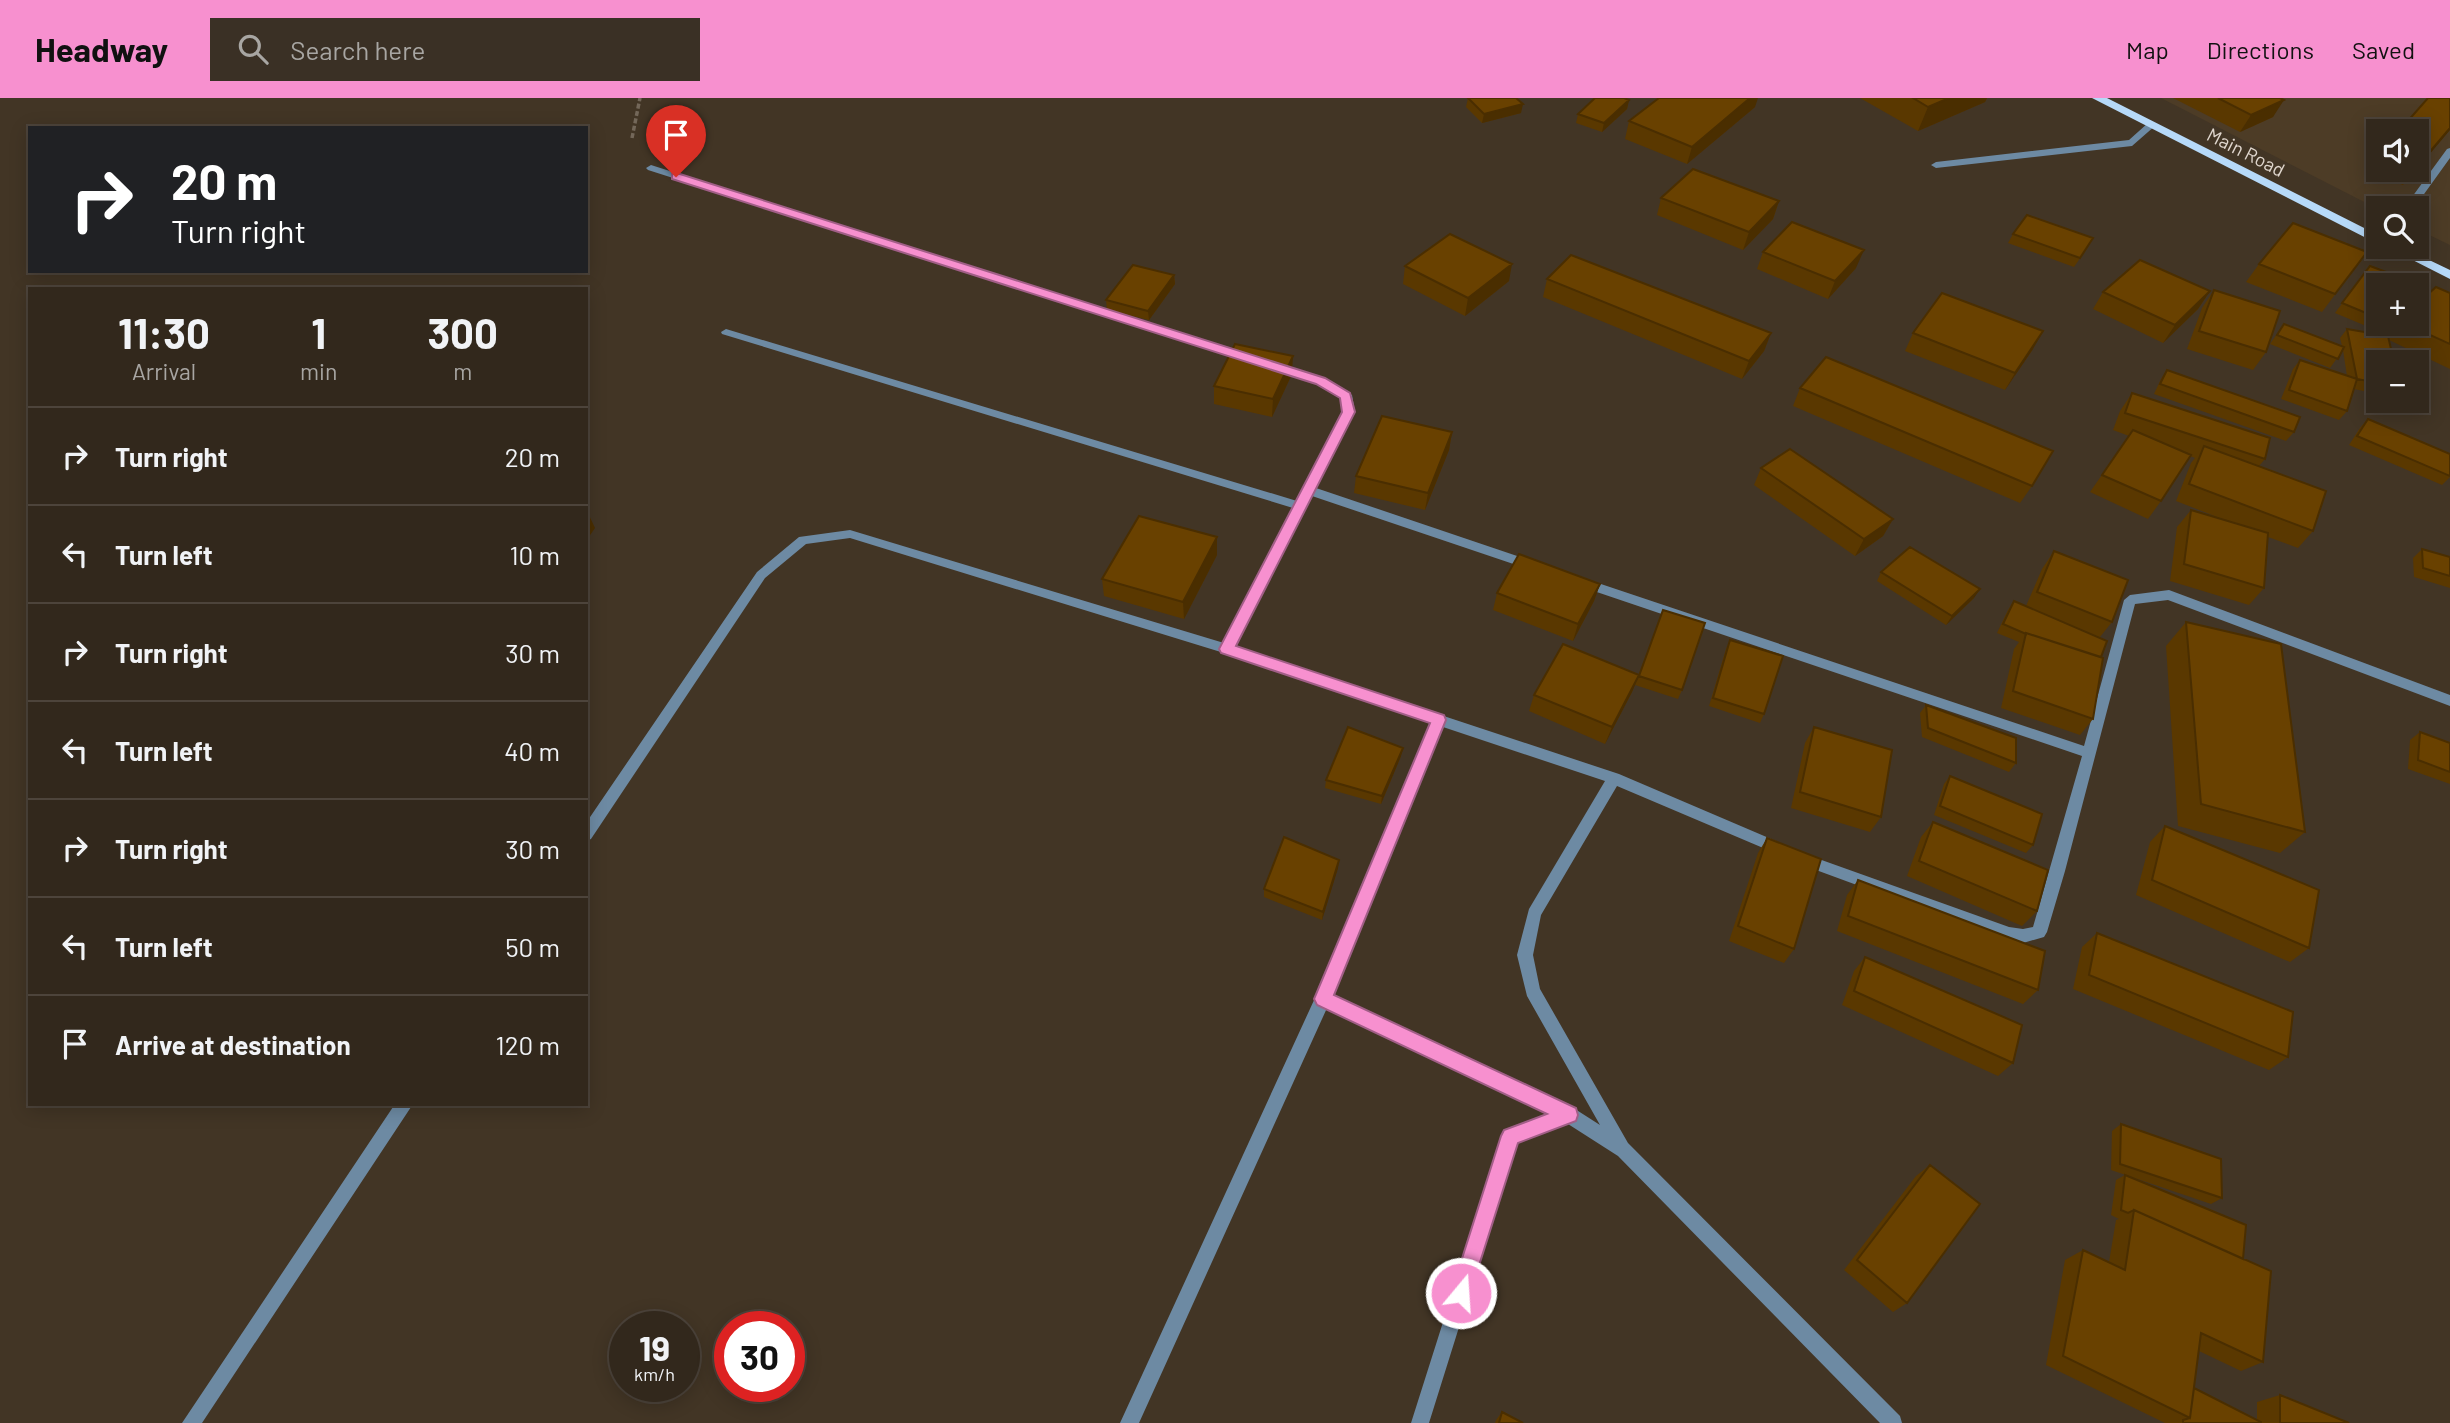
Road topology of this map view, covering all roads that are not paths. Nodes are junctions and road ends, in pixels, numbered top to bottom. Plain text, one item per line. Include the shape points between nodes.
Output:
1 (2098, 98) edge
2 (2151, 125) junction
3 (2450, 151) edge
4 (1936, 166) dead end
5 (651, 168) dead end
6 (2418, 196) edge
7 (2366, 234) edge
8 (2417, 259) edge
9 (2450, 275) edge
10 (726, 332) dead end
11 (1255, 360) edge
12 (1268, 365) edge
13 (1308, 490) junction
14 (1300, 506) junction
15 (1546, 570) edge
16 (1573, 579) edge
17 (1227, 649) junction
18 (2450, 701) edge
19 (1439, 720) junction
20 (2089, 753) junction
21 (1614, 778) junction
22 (588, 832) edge
23 (1323, 999) junction
24 (404, 1106) edge
25 (1569, 1115) junction
26 (1624, 1150) junction
27 (191, 1423) edge
28 (1129, 1423) edge
29 (1420, 1423) edge
30 (1893, 1423) edge

1 - 2 main road, Main Road
2 - 4 street via 2132,143
2 - 7 main road, Main Road
3 - 6 street
5 - 11 street
8 - 9 main road
10 - 14 street
12 - 13 street via 1320,381 1346,396 1349,412
13 - 14 street
13 - 15 street
14 - 17 street
16 - 20 street
17 - 19 street
17 - 22 street via 850,534 803,540 761,575
18 - 20 street via 2169,595 2146,596 2130,600
19 - 21 street
19 - 23 street
20 - 21 street via 2039,932 2023,936 1826,869
21 - 26 street via 1534,914 1525,955 1533,991
23 - 25 street
23 - 28 street
24 - 27 street
25 - 26 street
25 - 29 street via 1510,1136
26 - 30 street

